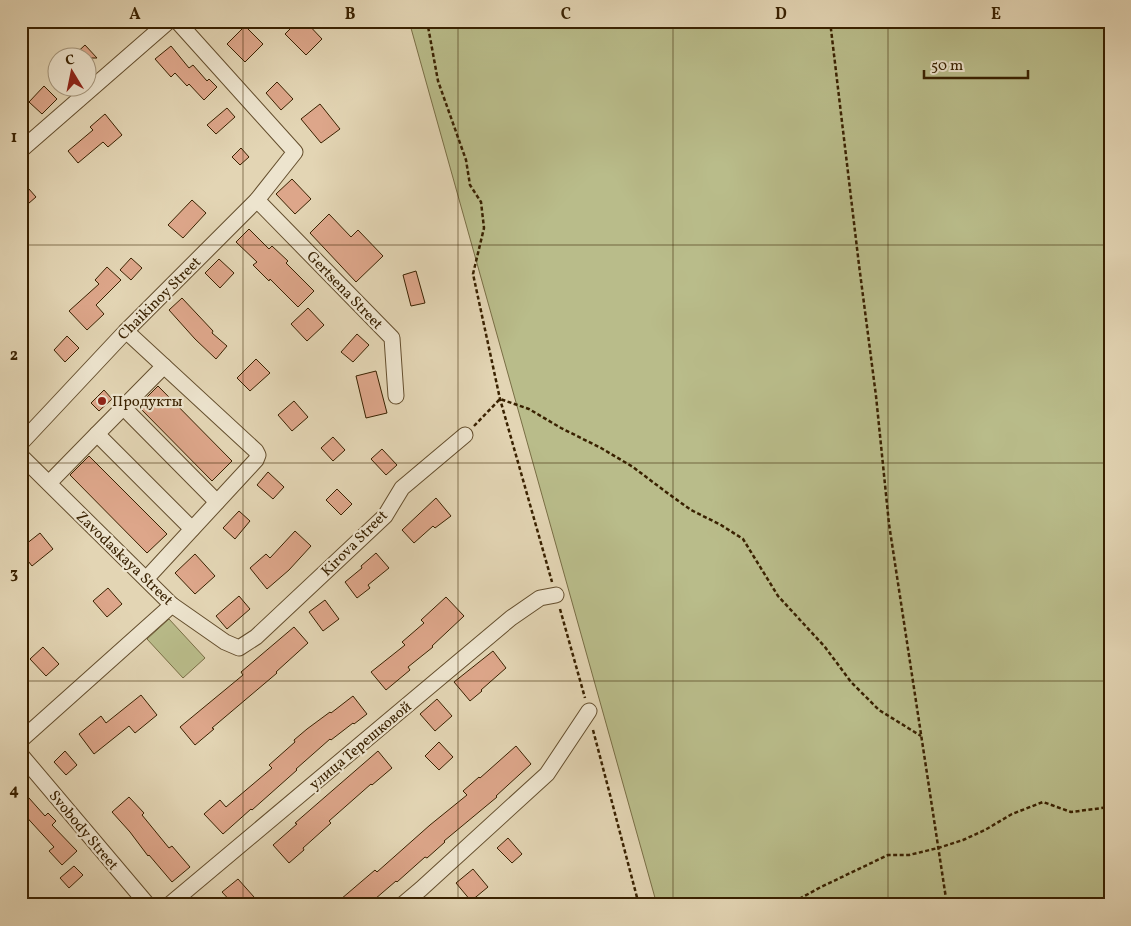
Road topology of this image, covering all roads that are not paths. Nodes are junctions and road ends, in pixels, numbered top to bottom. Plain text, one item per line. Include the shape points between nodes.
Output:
1 (170, 21) edge
2 (177, 21) edge
3 (21, 149) edge
4 (258, 200) junction
5 (126, 331) junction
6 (164, 366) junction
7 (396, 396) dead end
8 (123, 408) junction
9 (97, 434) junction
10 (464, 435) road end
11 (21, 443) edge
12 (21, 456) edge
13 (49, 483) junction
14 (217, 502) junction
15 (192, 529) junction
16 (146, 579) junction
17 (556, 595) road end
18 (172, 605) junction
19 (239, 648) joint
20 (588, 711) road end
21 (21, 740) edge
22 (21, 755) edge
23 (148, 905) edge
24 (169, 905) edge
25 (402, 905) edge

1 - 3 street
2 - 4 street, Chaikinoy Street via 295,152
4 - 5 street, Chaikinoy Street
4 - 7 street, Gertsena Street via 392,338
5 - 6 street
5 - 11 street, Chaikinoy Street
6 - 8 street
6 - 14 street via 258,455
8 - 9 street
8 - 14 street
9 - 13 street
9 - 15 street
10 - 19 street, Kirova Street via 402,488 385,516 256,637
12 - 13 street, Zavodaskaya Street
13 - 16 street, Zavodaskaya Street
14 - 15 street
15 - 16 street
16 - 18 street, Zavodaskaya Street
17 - 24 street, улица Терешковой via 540,598 511,618
18 - 19 street, Zavodaskaya Street via 225,642
18 - 21 street
20 - 25 street via 547,774
22 - 23 street, Svobody Street

